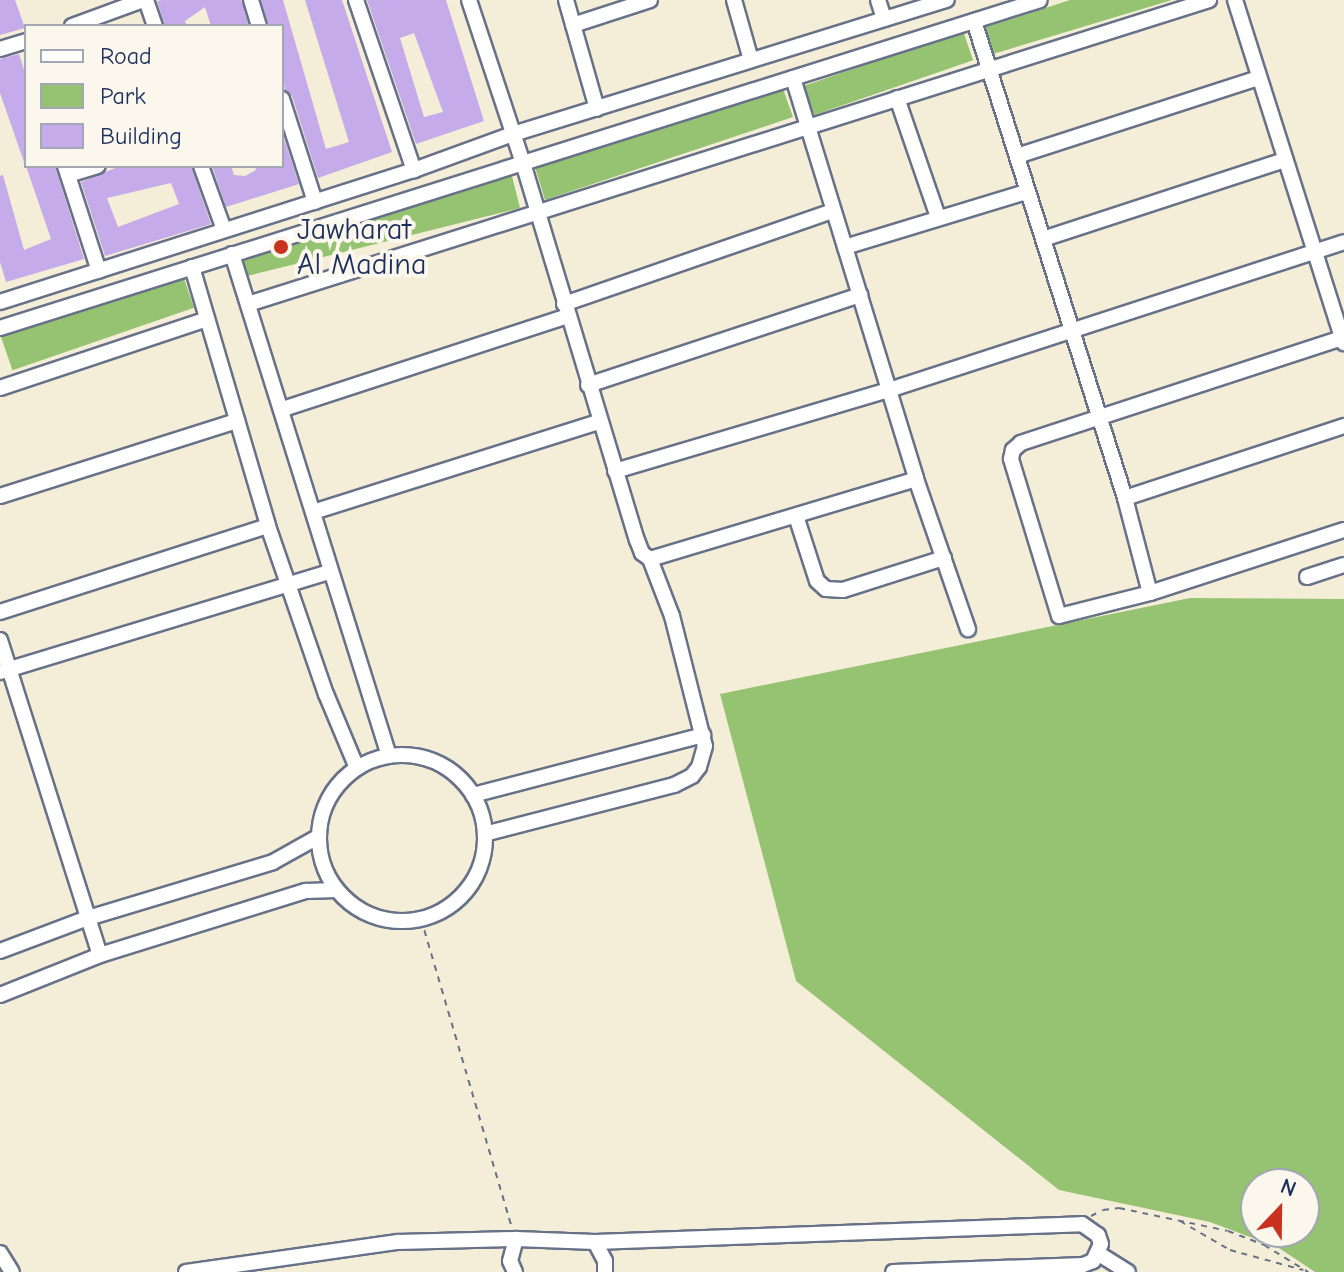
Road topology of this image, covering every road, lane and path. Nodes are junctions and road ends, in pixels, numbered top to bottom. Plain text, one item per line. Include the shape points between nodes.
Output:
1 (145, 0) edge
2 (251, 0) edge
3 (356, 0) edge
4 (469, 0) edge
5 (566, 0) edge
6 (650, 0) edge
7 (734, 0) edge
8 (878, 0) edge
9 (947, 0) edge
10 (1040, 0) edge
11 (1209, 0) edge
12 (1235, 0) edge
13 (884, 19) junction
14 (974, 21) junction
15 (78, 24) edge
16 (154, 24) edge
17 (258, 24) edge
18 (573, 25) junction
19 (24, 42) edge
20 (0, 49) edge
21 (751, 60) junction
22 (989, 69) junction
23 (793, 78) junction
24 (1259, 78) junction
25 (897, 98) junction
26 (284, 105) edge
27 (597, 109) junction
28 (807, 126) junction
29 (513, 134) junction
30 (1017, 156) junction
31 (1285, 160) junction
32 (523, 163) junction
33 (202, 168) edge
34 (414, 170) junction
35 (66, 171) edge
36 (1026, 192) junction
37 (315, 202) junction
38 (833, 211) junction
39 (536, 214) junction
40 (938, 217) junction
41 (224, 230) junction
42 (1043, 239) junction
43 (1344, 242) edge
44 (845, 247) junction
45 (1315, 251) junction
46 (232, 254) junction
47 (192, 267) junction
48 (99, 271) junction
49 (860, 295) junction
50 (1, 297) edge
51 (248, 304) junction
52 (566, 310) junction
53 (207, 319) junction
54 (0, 328) edge
55 (1070, 329) junction
56 (1343, 341) edge
57 (588, 385) junction
58 (0, 388) edge
59 (889, 390) junction
60 (283, 409) junction
61 (1099, 417) junction
62 (237, 421) junction
63 (599, 422) junction
64 (1344, 426) edge
65 (615, 471) junction
66 (916, 479) junction
67 (0, 496) edge
68 (1125, 498) junction
69 (313, 512) junction
70 (796, 516) junction
71 (268, 526) junction
72 (1344, 530) edge
73 (944, 558) junction
74 (650, 559) junction
75 (1344, 565) edge
76 (330, 572) junction
77 (1307, 577) dead end
78 (289, 584) junction
79 (1150, 593) junction
80 (0, 612) edge
81 (968, 629) dead end
82 (0, 640) edge
83 (5, 670) edge
84 (703, 735) junction
85 (389, 756) junction
86 (357, 768) junction
87 (473, 795) junction
88 (485, 834) junction
89 (318, 837) junction
90 (336, 890) junction
91 (88, 918) junction
92 (421, 919) junction
93 (1, 947) edge
94 (100, 955) junction
95 (0, 995) edge
96 (1179, 1221) junction
97 (1082, 1224) junction
98 (516, 1239) junction
99 (595, 1242) junction
100 (0, 1253) edge
101 (1099, 1254) junction
102 (12, 1272) edge
103 (186, 1272) edge
104 (515, 1272) edge
105 (605, 1272) edge
106 (893, 1272) edge
107 (1128, 1272) edge
108 (1307, 1272) edge

1 - 15 street
1 - 16 street
2 - 17 street
3 - 34 street
4 - 29 street
5 - 18 street
6 - 18 street
7 - 21 street
8 - 13 street
9 - 13 street
10 - 14 street
11 - 22 street
12 - 24 street
13 - 21 street
14 - 22 street
14 - 23 street
18 - 27 street
19 - 20 street
21 - 27 street
22 - 25 street
22 - 30 street
23 - 28 street
23 - 32 street
24 - 30 street
24 - 31 street
25 - 28 street
25 - 40 street
26 - 37 street
27 - 29 street
28 - 38 street
28 - 39 street
29 - 32 street
29 - 34 street
30 - 36 street
31 - 42 street
31 - 45 street
32 - 39 street
32 - 46 street
33 - 41 street
34 - 37 street
35 - 48 street
36 - 40 street
36 - 42 street
37 - 41 street
38 - 44 street
38 - 52 street
39 - 51 street
39 - 52 street
40 - 44 street
41 - 48 street
42 - 55 street
43 - 45 street
44 - 49 street
45 - 55 street
45 - 56 street
46 - 47 street
46 - 51 street
47 - 53 street
47 - 54 street
48 - 50 street
49 - 57 street
49 - 59 street
51 - 60 street
52 - 57 street
52 - 60 street
53 - 58 street
53 - 62 street
55 - 59 street
55 - 61 street
56 - 61 street
57 - 63 street
59 - 65 street
59 - 66 street
60 - 69 street
61 - 68 street
61 - 79 street via 1016,446 1011,459 1015,473 1059,616
62 - 67 street
62 - 71 street
63 - 65 street
63 - 69 street
64 - 68 street
65 - 74 street via 642,553
66 - 70 street
66 - 73 street
68 - 79 street
69 - 76 street
70 - 73 street via 817,581 826,589 838,591
70 - 74 street
71 - 78 street
71 - 80 street
72 - 79 street
73 - 81 street
74 - 84 street via 676,631
75 - 77 street
76 - 78 street
76 - 85 street
78 - 83 street
78 - 86 street
82 - 83 street
83 - 91 street
84 - 87 street
84 - 88 street via 699,767 683,780
85 - 86 street
85 - 87 street via 437,763 458,776
86 - 89 street via 329,798
87 - 88 street
88 - 92 street via 482,863 469,888 448,908
89 - 90 street
89 - 91 street via 273,862
90 - 92 street via 366,914 393,921
90 - 94 street via 306,891
91 - 93 street
91 - 94 street
92 - 98 path
94 - 95 street
96 - 97 path via 1111,1208
96 - 108 path via 1230,1250
96 - 108 path via 1247,1238
97 - 99 street
97 - 101 street via 1098,1235
98 - 99 street
98 - 103 street via 398,1242
98 - 104 street via 510,1261
99 - 105 street
100 - 102 street
101 - 106 street via 1083,1265
101 - 107 street

